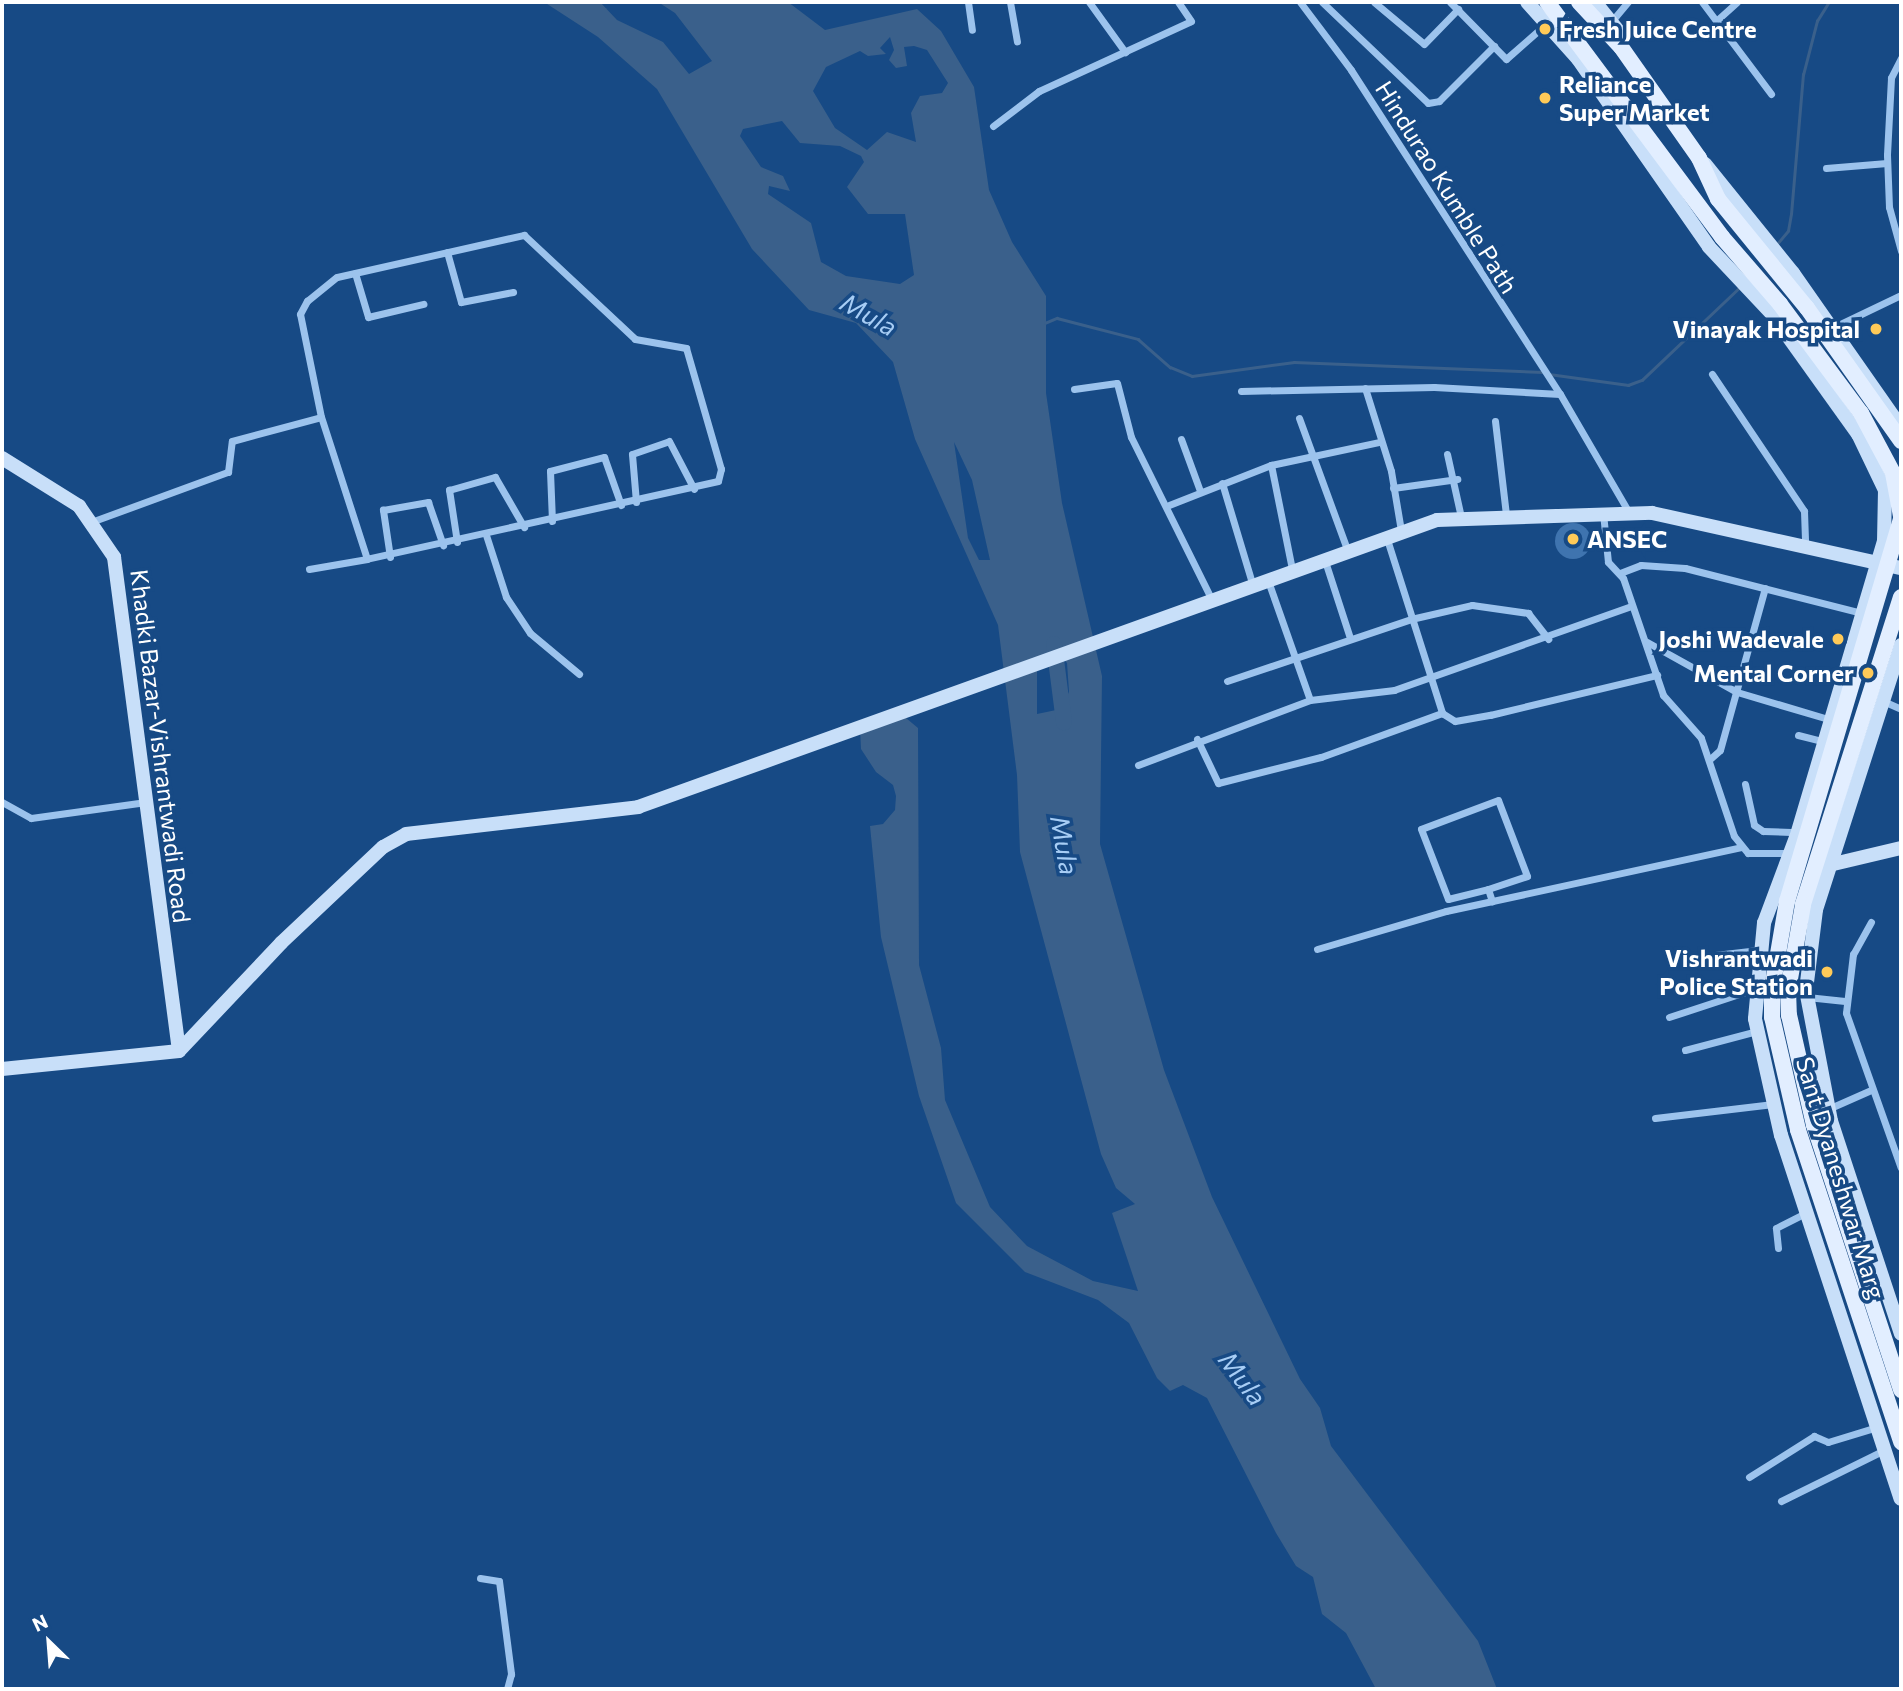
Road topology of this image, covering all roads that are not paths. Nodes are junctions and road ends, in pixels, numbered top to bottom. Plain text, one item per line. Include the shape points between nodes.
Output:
1 (968, 2) edge
2 (1010, 2) edge
3 (1089, 2) edge
4 (1178, 2) edge
5 (1300, 2) edge
6 (1322, 2) edge
7 (1374, 2) edge
8 (1450, 2) edge
9 (1527, 2) edge
10 (1547, 2) edge
11 (1579, 2) edge
12 (1595, 2) edge
13 (1628, 2) edge
14 (1702, 2) edge
15 (1737, 2) edge
16 (1458, 9) junction
17 (1716, 21) junction
18 (1611, 22) junction
19 (1547, 23) junction
20 (972, 30) dead end
21 (1017, 41) dead end
22 (1494, 47) junction
23 (1621, 47) junction
24 (1125, 52) junction
25 (1901, 58) edge
26 (1771, 94) dead end
27 (993, 126) dead end
28 (1887, 163) junction
29 (1826, 168) dead end
30 (1901, 251) edge
31 (447, 252) junction
32 (1737, 265) junction
33 (1784, 271) junction
34 (355, 273) junction
35 (513, 292) dead end
36 (1763, 293) junction
37 (1901, 295) edge
38 (423, 304) dead end
39 (1831, 328) junction
40 (1712, 374) dead end
41 (1365, 388) junction
42 (1074, 389) dead end
43 (1241, 391) dead end
44 (1560, 394) junction
45 (321, 417) junction
46 (1298, 418) dead end
47 (1495, 421) dead end
48 (1901, 427) edge
49 (1181, 439) dead end
50 (1901, 441) edge
51 (1379, 442) junction
52 (1311, 454) junction
53 (1447, 454) dead end
54 (2, 458) edge
55 (1271, 465) junction
56 (1457, 480) junction
57 (1222, 483) junction
58 (1393, 488) junction
59 (694, 489) junction
60 (1200, 491) junction
61 (636, 502) junction
62 (621, 505) junction
63 (1168, 505) junction
64 (1603, 511) junction
65 (1628, 512) junction
66 (1506, 515) junction
67 (1461, 517) junction
68 (1901, 517) edge
69 (552, 521) junction
70 (90, 522) junction
71 (524, 527) junction
72 (1401, 531) junction
73 (486, 535) junction
74 (1386, 535) junction
75 (457, 542) junction
76 (1805, 544) junction
77 (443, 545) junction
78 (1347, 549) junction
79 (390, 557) junction
80 (1324, 557) junction
81 (367, 559) junction
82 (1890, 564) edge
83 (309, 569) dead end
84 (1292, 569) junction
85 (1620, 573) junction
86 (1267, 578) junction
87 (1252, 583) junction
88 (1765, 588) junction
89 (1901, 597) edge
90 (1211, 598) junction
91 (1631, 606) junction
92 (1861, 613) junction
93 (1411, 619) junction
94 (1350, 638) junction
95 (1548, 639) junction
96 (1646, 642) junction
97 (1901, 645) edge
98 (1295, 656) junction
99 (579, 674) dead end
100 (1657, 675) junction
101 (1430, 679) junction
102 (1227, 681) dead end
103 (1737, 692) junction
104 (1310, 700) junction
105 (1883, 701) junction
106 (1901, 709) edge
107 (1442, 713) junction
108 (1828, 719) junction
109 (1798, 735) dead end
110 (1197, 739) junction
111 (1822, 741) junction
112 (1710, 759) junction
113 (1138, 765) dead end
114 (1745, 784) dead end
115 (2, 802) edge
116 (148, 802) junction
117 (1798, 832) junction
118 (1741, 847) junction
119 (1901, 848) edge
120 (1809, 861) junction
121 (1488, 889) junction
122 (1492, 901) junction
123 (1871, 922) dead end
124 (1317, 949) dead end
125 (1758, 950) junction
126 (1672, 960) dead end
127 (1754, 989) junction
128 (1806, 997) junction
129 (1846, 1001) junction
130 (1669, 1017) dead end
131 (1757, 1031) junction
132 (1685, 1050) dead end
133 (178, 1051) junction
134 (2, 1069) edge
135 (1871, 1090) junction
136 (1773, 1104) junction
137 (1828, 1109) junction
138 (1655, 1118) dead end
139 (1901, 1168) edge
140 (1807, 1213) junction
141 (1778, 1248) dead end
142 (1901, 1334) edge
143 (1901, 1390) edge
144 (1878, 1427) junction
145 (1901, 1442) edge
146 (1885, 1450) junction
147 (1749, 1476) dead end
148 (1901, 1499) edge
149 (1781, 1502) dead end
150 (480, 1578) dead end
151 (507, 1689) edge

1 - 20 street
2 - 21 street
3 - 24 street
4 - 24 street via 1191,21
5 - 44 street, Hindurao Kumble Path via 1372,103
6 - 22 street via 1428,103 1439,101
7 - 16 street via 1424,44
8 - 16 street
9 - 19 street
10 - 32 main road
11 - 23 main road
12 - 18 street
13 - 18 street
14 - 17 street
15 - 17 street
16 - 22 street
17 - 26 street
18 - 23 street
19 - 22 street via 1506,59
19 - 32 street
23 - 33 main road via 1701,164 1718,199
24 - 27 street via 1039,91
25 - 28 street via 1891,78
28 - 29 street
28 - 30 street via 1889,207
31 - 34 street
31 - 35 street via 461,302
31 - 59 street via 524,235 635,340 687,348 721,469 718,481
32 - 36 main road, Sant Dyaneshwar Marg
33 - 39 street
33 - 50 main road
34 - 38 street via 368,317
34 - 45 street via 323,287 300,314
36 - 68 main road, Sant Dyaneshwar Marg via 1870,429 1894,473
36 - 82 street via 1848,419 1882,479
37 - 39 street
39 - 48 street via 1889,398
40 - 76 street via 1804,511
41 - 43 street
41 - 44 street
41 - 51 street
42 - 63 street via 1117,383 1131,437
44 - 65 street, Hindurao Kumble Path
45 - 70 street via 232,442 228,472
45 - 81 street
46 - 52 street
47 - 66 street
49 - 60 street
51 - 52 street
51 - 58 street
52 - 55 street
52 - 78 street
53 - 56 street
54 - 70 street, Khadki Bazar-Vishrantwadi Road via 44,480 79,506
55 - 57 street
55 - 84 street
56 - 58 street
56 - 67 street
57 - 60 street
57 - 87 street
58 - 72 street
59 - 61 street
59 - 61 street via 670,441 632,454
60 - 63 street
61 - 62 street
62 - 69 street
62 - 69 street via 604,457 550,471
63 - 90 street
64 - 65 street
64 - 66 street
64 - 85 street via 1606,556
65 - 76 street
66 - 67 street
67 - 72 street
68 - 82 main road, Sant Dyaneshwar Marg
69 - 71 street
70 - 116 street, Khadki Bazar-Vishrantwadi Road via 114,557
71 - 73 street
71 - 75 street via 495,477 449,490
72 - 74 street
73 - 75 street
73 - 99 street via 506,597 530,633
74 - 78 street
74 - 93 street
75 - 77 street
76 - 82 street
77 - 79 street
77 - 79 street via 428,502 383,510
78 - 80 street
79 - 81 street
80 - 84 street
80 - 94 street
81 - 83 street
82 - 92 street
82 - 120 main road, Sant Dyaneshwar Marg
84 - 86 street
85 - 88 street via 1642,565 1685,568
85 - 91 street
86 - 87 street
86 - 98 street
87 - 90 street
88 - 92 street
88 - 103 street
89 - 120 main road, Sant Dyaneshwar Marg
90 - 133 street via 638,807 396,839 281,943
91 - 95 street
91 - 96 street
92 - 108 street
93 - 94 street
93 - 95 street via 1495,604 1528,612
93 - 101 street
94 - 98 street
95 - 101 street
96 - 100 street
96 - 103 street
97 - 105 street
98 - 102 street
98 - 104 street
100 - 107 street via 1467,719 1455,721
100 - 112 street via 1663,695 1697,731
101 - 104 street via 1394,691
101 - 107 street
103 - 108 street
103 - 112 street via 1720,750
104 - 110 street
105 - 106 street
105 - 120 street
107 - 110 street via 1321,757 1218,783
108 - 111 street
109 - 111 street
110 - 113 street
111 - 117 street
112 - 118 street
114 - 117 street via 1755,825 1763,831
115 - 116 street via 31,818
116 - 133 street, Khadki Bazar-Vishrantwadi Road
117 - 120 street
118 - 120 street via 1748,853
118 - 122 street
119 - 120 street
120 - 125 street
120 - 128 street via 1811,935
120 - 143 main road, Sant Dyaneshwar Marg via 1791,955 1789,1015 1814,1125
120 - 145 main road, Sant Dyaneshwar Marg via 1775,953 1772,1017 1798,1130
121 - 121 street via 1448,899 1421,829 1499,800 1527,876
121 - 122 street
122 - 124 street
123 - 129 street via 1853,954
125 - 126 street
125 - 127 street
127 - 130 street
127 - 131 street
128 - 129 street
128 - 137 street
129 - 135 street
131 - 132 street
131 - 136 street
133 - 134 street
135 - 137 street
135 - 139 street
136 - 138 street
136 - 140 street
137 - 142 street
140 - 141 street via 1776,1228
140 - 144 street
144 - 146 street
144 - 147 street via 1828,1442 1814,1436
146 - 148 street
146 - 149 street
150 - 151 street via 499,1581 511,1674

